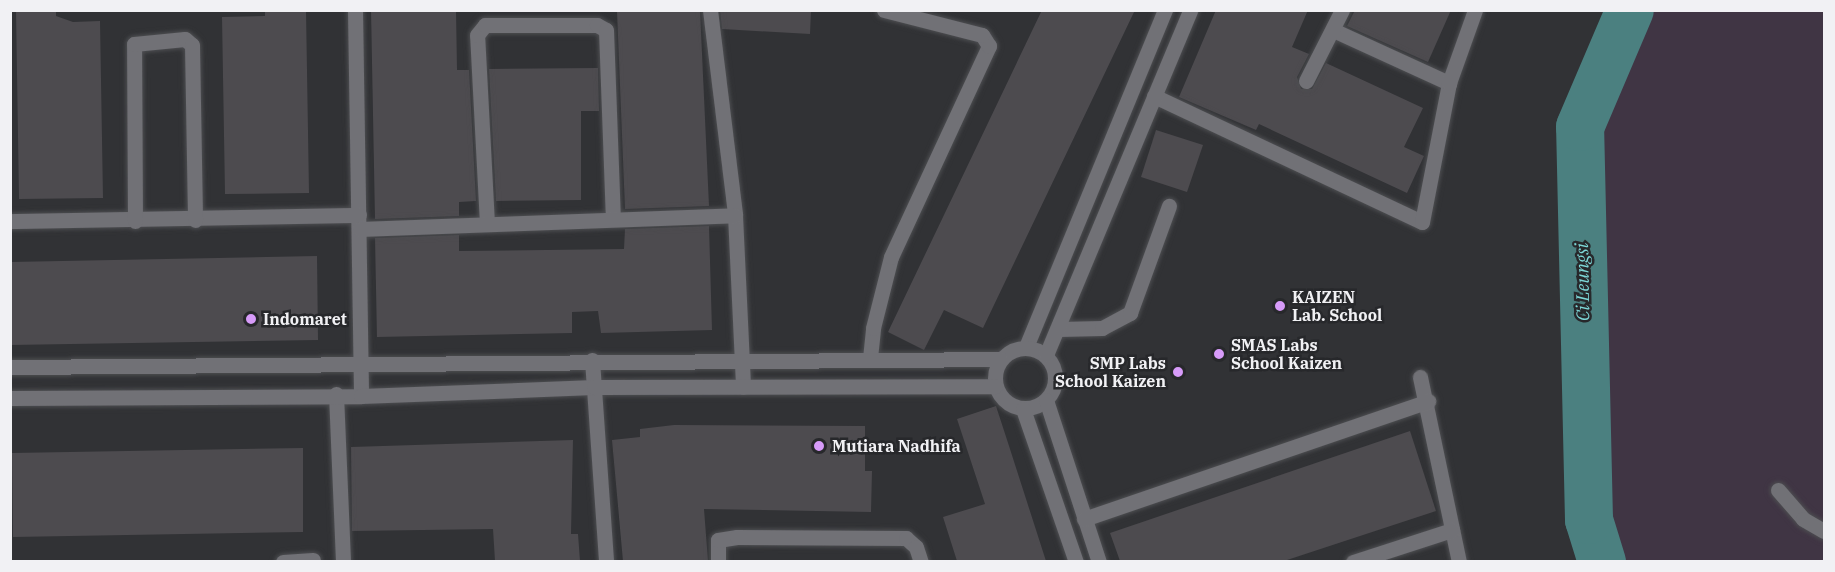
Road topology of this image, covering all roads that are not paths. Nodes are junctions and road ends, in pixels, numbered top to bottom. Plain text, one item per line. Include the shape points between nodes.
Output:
1 (355, 10) edge
2 (710, 10) edge
3 (884, 10) edge
4 (1165, 10) edge
5 (1190, 10) edge
6 (1342, 10) edge
7 (1474, 10) edge
8 (1333, 30) junction
9 (1306, 81) dead end
10 (1449, 83) junction
11 (1154, 96) junction
12 (1169, 206) dead end
13 (735, 215) junction
14 (613, 219) junction
15 (195, 220) junction
16 (10, 221) edge
17 (135, 221) junction
18 (360, 222) junction
19 (487, 224) junction
20 (1059, 329) junction
21 (1026, 347) junction
22 (1046, 355) junction
23 (870, 358) junction
24 (744, 359) junction
25 (1000, 359) junction
26 (592, 360) junction
27 (362, 362) junction
28 (10, 367) edge
29 (1420, 377) dead end
30 (995, 386) junction
31 (594, 387) junction
32 (743, 387) junction
33 (336, 394) junction
34 (361, 396) junction
35 (10, 398) edge
36 (1046, 400) junction
37 (1428, 400) junction
38 (1023, 409) junction
39 (1778, 490) dead end
40 (1084, 519) junction
41 (1452, 530) junction
42 (1824, 531) edge
43 (312, 560) edge
44 (283, 561) edge
45 (343, 561) edge
46 (606, 561) edge
47 (718, 561) edge
48 (921, 561) edge
49 (1076, 561) edge
50 (1099, 561) edge
51 (1353, 561) edge
52 (1460, 561) edge

1 - 18 street
2 - 13 street
3 - 23 street via 982,35 989,46 891,257 873,328
4 - 21 street
5 - 11 street
6 - 8 street
7 - 10 street
8 - 9 street
8 - 10 street
10 - 11 street via 1422,222
11 - 20 street
12 - 20 street via 1130,313 1102,328
13 - 14 street
13 - 24 street
14 - 19 street
14 - 19 street via 606,30 597,25 485,25 477,35
15 - 17 street
15 - 17 street via 192,45 185,39 134,45
15 - 18 street
16 - 17 street
18 - 19 street
18 - 27 street
20 - 22 street
21 - 22 street
21 - 25 street via 1012,350
22 - 36 street via 1056,378
23 - 24 street
23 - 25 street
24 - 26 street
24 - 32 street
25 - 30 street
26 - 27 street
26 - 31 street
27 - 28 street
27 - 34 street
29 - 37 street
30 - 32 street
30 - 38 street via 1011,405
31 - 32 street
31 - 34 street
31 - 46 street
33 - 34 street
33 - 35 street
33 - 45 street
36 - 38 street
36 - 40 street
37 - 40 street
37 - 41 street
38 - 49 street
39 - 42 street via 1803,519
40 - 50 street
41 - 51 street
41 - 52 street
43 - 44 street
47 - 48 street via 718,540 748,537 906,538 916,547

